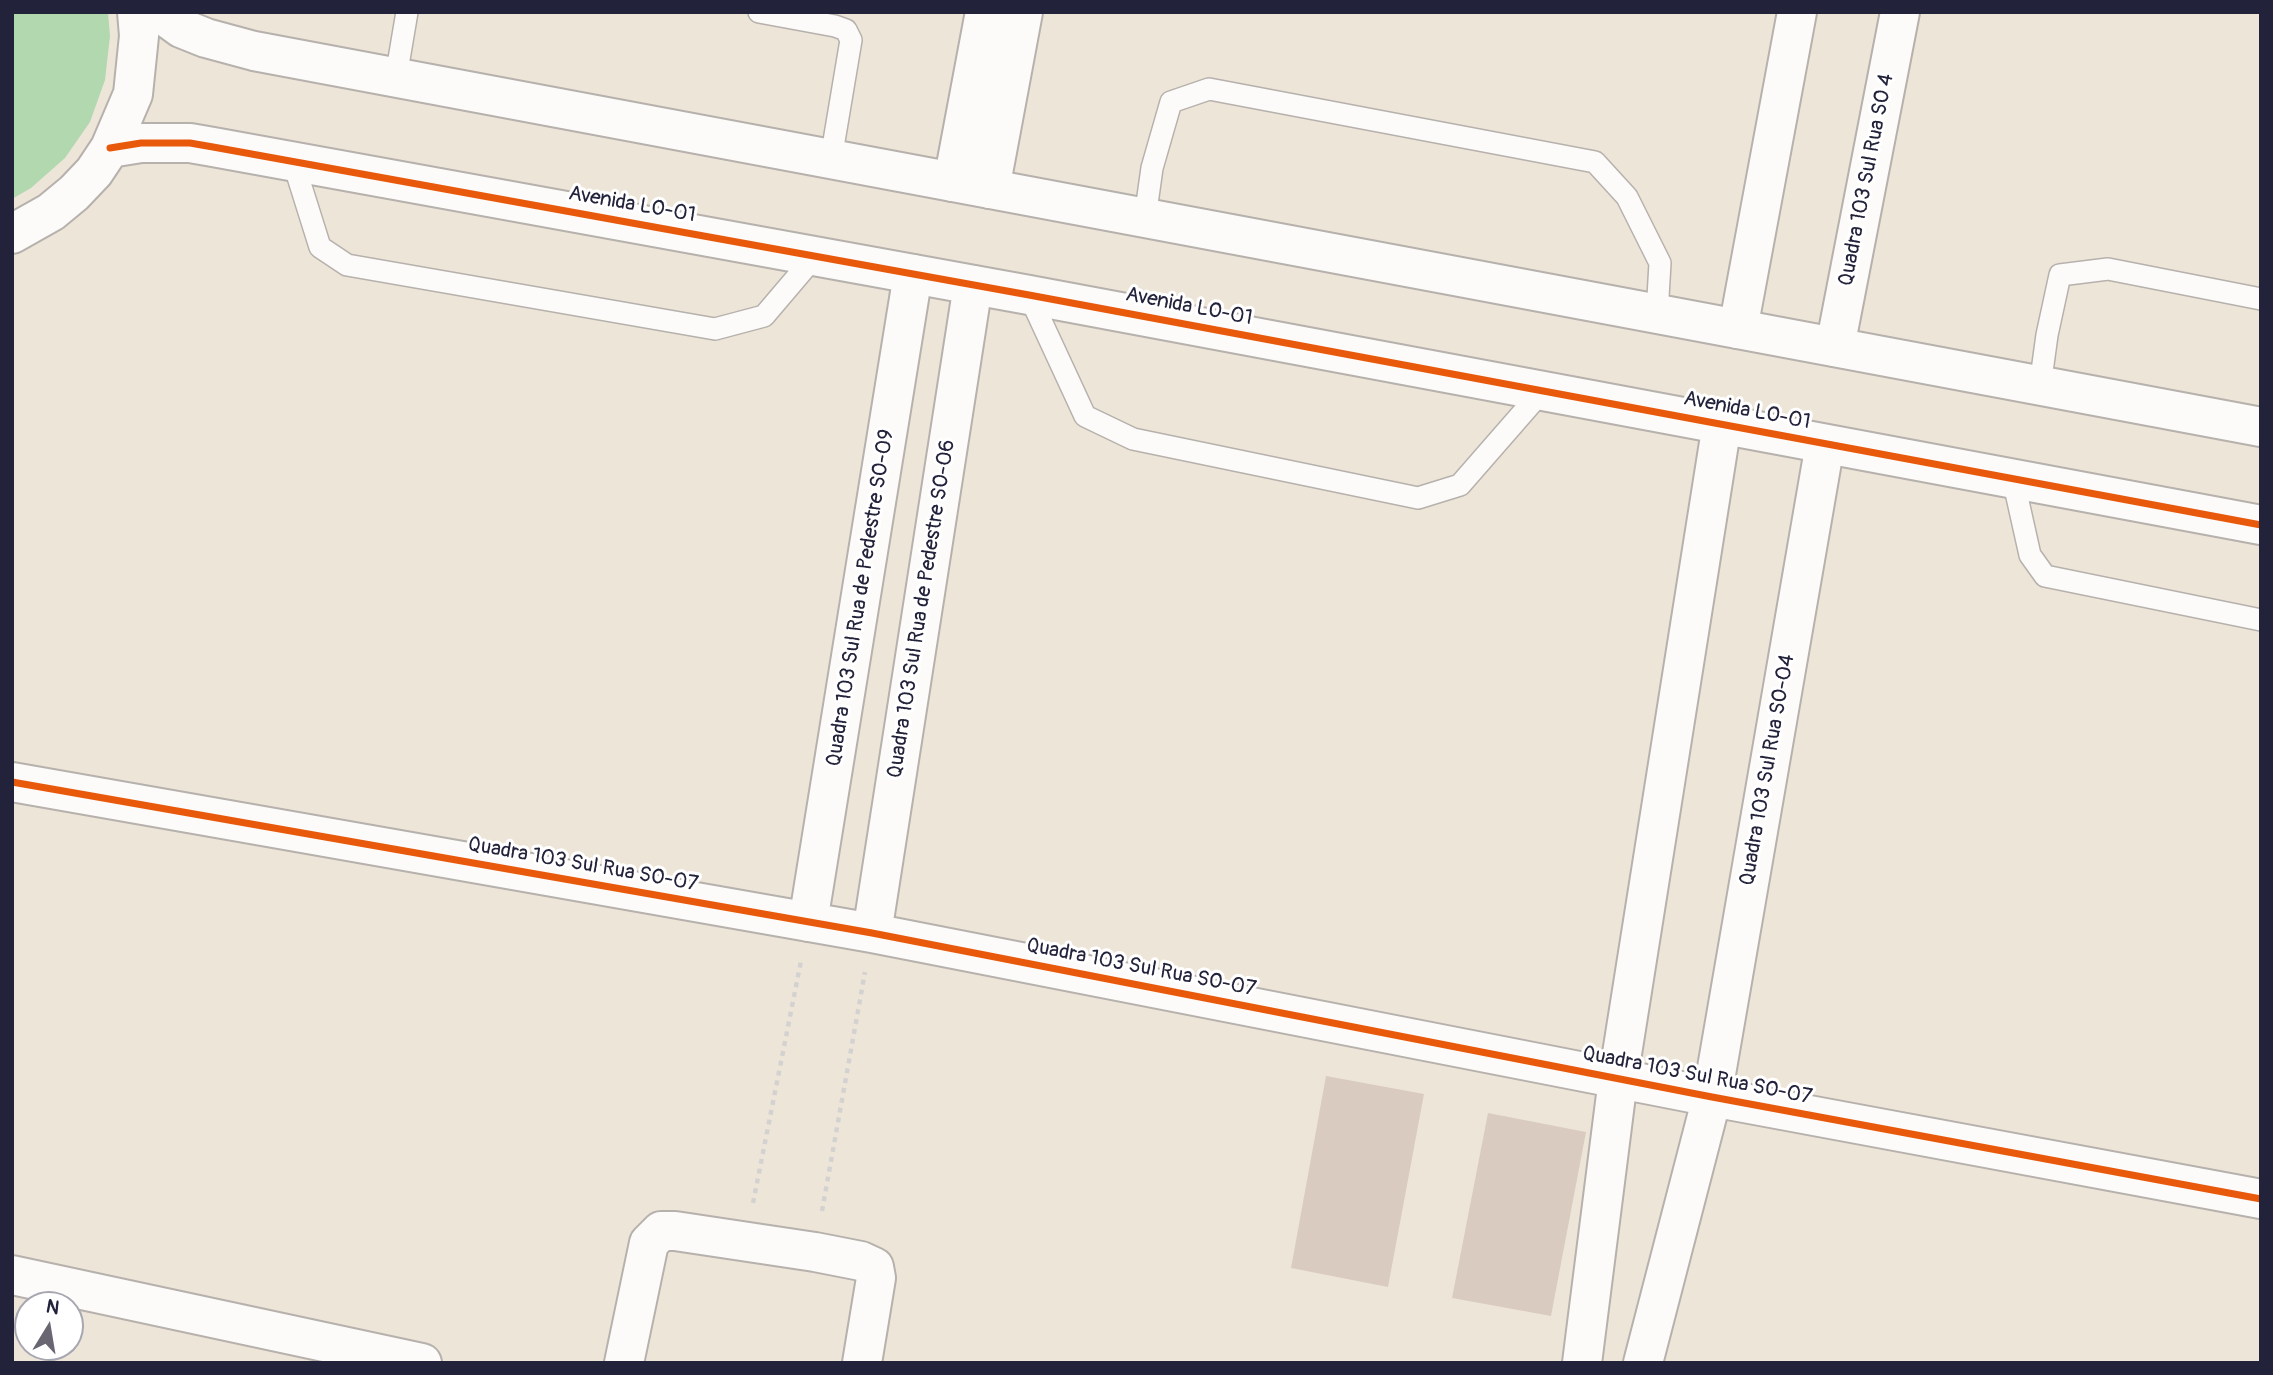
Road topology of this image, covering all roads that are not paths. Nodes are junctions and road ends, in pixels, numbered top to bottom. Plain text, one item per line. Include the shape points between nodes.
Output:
1 (137, 12) edge
2 (159, 12) edge
3 (407, 12) edge
4 (759, 12) edge
5 (985, 12) edge
6 (1023, 12) edge
7 (1797, 12) edge
8 (1900, 12) edge
9 (396, 77) junction
10 (110, 148) junction
11 (831, 159) junction
12 (293, 162) junction
13 (953, 182) junction
14 (990, 189) junction
15 (1145, 218) junction
16 (12, 234) edge
17 (815, 256) junction
18 (913, 274) junction
19 (973, 285) junction
20 (1029, 295) junction
21 (2261, 299) edge
22 (1657, 314) junction
23 (1738, 329) junction
24 (1835, 347) junction
25 (2040, 386) junction
26 (1542, 391) junction
27 (1722, 424) junction
28 (2261, 427) edge
29 (1825, 444) junction
30 (2013, 479) junction
31 (2261, 525) edge
32 (2261, 620) edge
33 (12, 782) edge
34 (808, 922) junction
35 (872, 933) junction
36 (1618, 1079) junction
37 (1712, 1097) junction
38 (2261, 1199) edge
39 (12, 1275) edge
40 (422, 1363) edge
41 (624, 1363) edge
42 (863, 1363) edge
43 (1582, 1363) edge
44 (1643, 1363) edge

1 - 10 street via 133,94
2 - 9 street via 181,28 225,44
3 - 9 lane
4 - 11 lane via 835,26 846,30 851,40
5 - 13 street
6 - 14 street
7 - 23 street
8 - 24 street, Quadra 103 Sul Rua SO 4
9 - 11 street
10 - 12 street, Avenida LO-01 via 141,142 190,143
10 - 16 street via 74,193
11 - 13 street
12 - 17 street, Avenida LO-01
12 - 17 lane via 320,247 346,265 715,329 764,316
13 - 14 street
14 - 15 street
15 - 22 street
15 - 22 lane via 1152,168 1171,102 1209,89 1595,162 1627,197 1660,263
17 - 18 street, Avenida LO-01
18 - 19 street, Avenida LO-01
18 - 34 street, Quadra 103 Sul Rua de Pedestre SO-09
19 - 20 street, Avenida LO-01
19 - 35 street, Quadra 103 Sul Rua de Pedestre SO-06
20 - 26 street, Avenida LO-01
20 - 26 lane via 1085,416 1133,439 1418,498 1460,485
21 - 25 lane via 2108,269 2060,275
22 - 23 street
23 - 24 street
24 - 25 street
25 - 28 street
26 - 27 street, Avenida LO-01
27 - 29 street, Avenida LO-01
27 - 36 street
29 - 30 street, Avenida LO-01
29 - 37 street, Quadra 103 Sul Rua SO-04
30 - 31 street, Avenida LO-01
30 - 32 lane via 2030,555 2045,576
33 - 34 street, Quadra 103 Sul Rua SO-07
34 - 35 street, Quadra 103 Sul Rua SO-07
35 - 36 street, Quadra 103 Sul Rua SO-07
36 - 37 street, Quadra 103 Sul Rua SO-07
36 - 43 street
37 - 38 street, Quadra 103 Sul Rua SO-07
37 - 44 street, Quadra 103 Sul Rua SO-04
39 - 40 street
41 - 42 street via 648,1249 661,1231 675,1231 815,1252 874,1267

